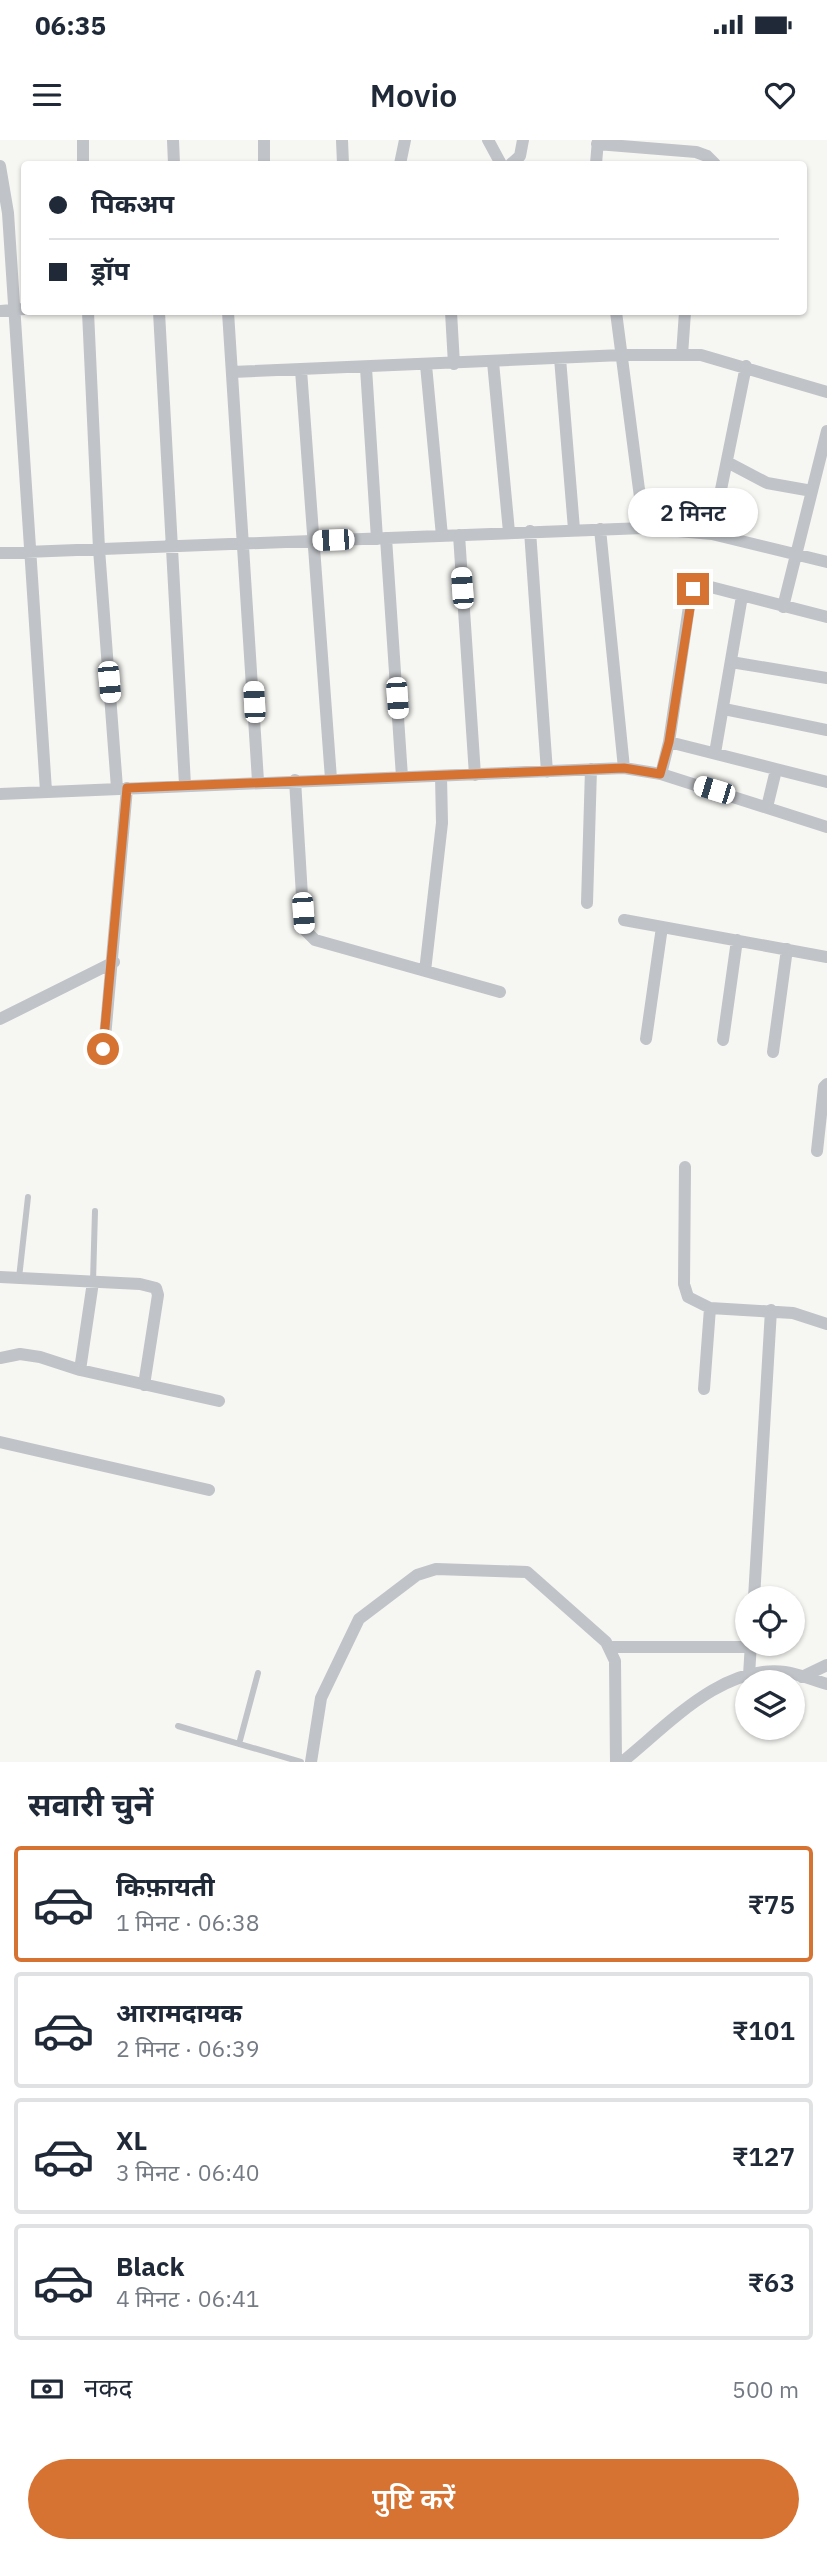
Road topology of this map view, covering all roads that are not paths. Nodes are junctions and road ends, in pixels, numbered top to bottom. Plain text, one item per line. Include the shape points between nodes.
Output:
1 (83, 140) edge
2 (173, 140) edge
3 (264, 140) edge
4 (342, 140) edge
5 (405, 140) edge
6 (488, 140) edge
7 (523, 140) edge
8 (598, 142) edge
9 (669, 144) edge
10 (83, 161) edge
11 (174, 161) edge
12 (264, 161) edge
13 (343, 161) edge
14 (401, 161) edge
15 (499, 161) edge
16 (514, 161) edge
17 (596, 161) edge
18 (712, 161) edge
19 (0, 166) edge
20 (13, 310) edge
21 (88, 315) edge
22 (159, 315) edge
23 (228, 315) edge
24 (451, 315) edge
25 (616, 315) edge
26 (685, 315) edge
27 (622, 355) junction
28 (682, 355) junction
29 (560, 358) junction
30 (493, 362) junction
31 (454, 364) junction
32 (426, 365) junction
33 (746, 366) junction
34 (366, 368) junction
35 (301, 370) junction
36 (232, 372) junction
37 (827, 392) edge
38 (827, 431) edge
39 (727, 462) junction
40 (812, 491) junction
41 (644, 528) junction
42 (574, 529) junction
43 (600, 529) junction
44 (530, 531) junction
45 (509, 533) junction
46 (712, 534) junction
47 (459, 535) junction
48 (442, 536) junction
49 (382, 539) junction
50 (311, 541) junction
51 (245, 543) junction
52 (171, 546) junction
53 (99, 549) junction
54 (29, 551) junction
55 (0, 553) edge
56 (797, 554) junction
57 (827, 562) edge
58 (742, 596) junction
59 (783, 607) junction
60 (827, 617) edge
61 (731, 662) junction
62 (827, 678) edge
63 (724, 709) junction
64 (827, 730) edge
65 (669, 742) junction
66 (715, 752) junction
67 (624, 768) junction
68 (591, 769) junction
69 (776, 770) junction
70 (547, 772) junction
71 (660, 774) junction
72 (475, 775) junction
73 (441, 776) junction
74 (402, 777) junction
75 (331, 779) junction
76 (295, 780) junction
77 (258, 781) junction
78 (827, 782) edge
79 (186, 785) junction
80 (122, 788) junction
81 (46, 791) junction
82 (0, 794) edge
83 (767, 807) junction
84 (827, 827) edge
85 (587, 903) dead end
86 (624, 920) dead end
87 (663, 927) junction
88 (737, 940) junction
89 (787, 949) junction
90 (827, 957) edge
91 (114, 962) junction
92 (425, 971) junction
93 (500, 992) dead end
94 (0, 1019) edge
95 (646, 1039) dead end
96 (723, 1040) dead end
97 (103, 1049) dead end
98 (773, 1052) dead end
99 (827, 1084) edge
100 (817, 1151) dead end
101 (685, 1167) dead end
102 (28, 1197) dead end
103 (95, 1211) dead end
104 (0, 1277) edge
105 (19, 1278) junction
106 (93, 1282) junction
107 (710, 1308) junction
108 (771, 1310) junction
109 (827, 1324) edge
110 (0, 1358) edge
111 (80, 1370) junction
112 (144, 1385) junction
113 (704, 1389) dead end
114 (219, 1401) dead end
115 (0, 1442) edge
116 (209, 1490) dead end
117 (755, 1586) edge
118 (735, 1645) edge
119 (609, 1647) junction
120 (827, 1665) edge
121 (258, 1673) dead end
122 (805, 1675) edge
123 (805, 1677) edge
124 (735, 1678) edge
125 (827, 1684) edge
126 (178, 1726) dead end
127 (239, 1744) junction
128 (301, 1762) edge
129 (311, 1762) edge
130 (616, 1762) edge
131 (622, 1762) edge

1 - 10 street
2 - 11 street
3 - 12 street
4 - 13 street
5 - 14 street
6 - 15 street
7 - 16 street
8 - 9 street
8 - 17 street
9 - 18 street
19 - 20 street via 8,213
20 - 54 street
21 - 53 street
22 - 52 street
23 - 36 street
24 - 31 street
25 - 27 street
26 - 28 street
27 - 28 street
27 - 29 street
27 - 41 street
28 - 33 street via 716,357
29 - 30 street
29 - 42 street
30 - 31 street
30 - 45 street
31 - 32 street
32 - 34 street
32 - 48 street
33 - 37 street
33 - 39 street
34 - 35 street
34 - 49 street
35 - 36 street
35 - 50 street
36 - 51 street
38 - 40 street
39 - 40 street via 766,483
39 - 46 street
40 - 56 street
41 - 43 street
41 - 46 street
42 - 43 street
42 - 44 street
43 - 67 street
44 - 45 street
44 - 70 street
45 - 47 street
46 - 56 street
47 - 48 street
47 - 72 street
48 - 49 street
49 - 50 street
49 - 74 street
50 - 51 street
50 - 75 street
51 - 52 street
51 - 77 street
52 - 53 street
52 - 79 street
53 - 54 street
53 - 80 street
54 - 55 street
54 - 81 street
56 - 57 street
56 - 59 street
58 - 59 street
58 - 61 street
58 - 65 street via 704,585 695,586 691,593
59 - 60 street
61 - 62 street
61 - 63 street
63 - 64 street
63 - 66 street
65 - 66 street
65 - 71 street
66 - 69 street
67 - 68 street
67 - 71 street
68 - 70 street
68 - 85 street
69 - 78 street
69 - 83 street
70 - 72 street
71 - 83 street
72 - 73 street
73 - 74 street
73 - 92 street via 442,823
74 - 75 street
75 - 76 street
76 - 77 street
76 - 92 street via 307,935
77 - 79 street
79 - 80 street
80 - 81 street
80 - 91 street
81 - 82 street
83 - 84 street
86 - 87 street
87 - 88 street
87 - 95 street
88 - 89 street
88 - 96 street
89 - 90 street
89 - 98 street
91 - 94 street
91 - 97 street
92 - 93 street
99 - 100 street
101 - 107 street via 684,1284 688,1297
102 - 105 lane
103 - 106 lane
104 - 105 street
105 - 106 street
106 - 111 street
106 - 112 street via 156,1288
107 - 108 street
107 - 113 street
108 - 109 street
108 - 117 street
110 - 111 street via 20,1354
111 - 112 street
112 - 114 street
115 - 116 street
118 - 119 street
119 - 129 street via 527,1572 426,1571 368,1610 352,1630 321,1698
119 - 130 street via 615,1661
120 - 122 street
121 - 127 lane
123 - 125 street
124 - 131 street
126 - 127 lane
127 - 128 lane

